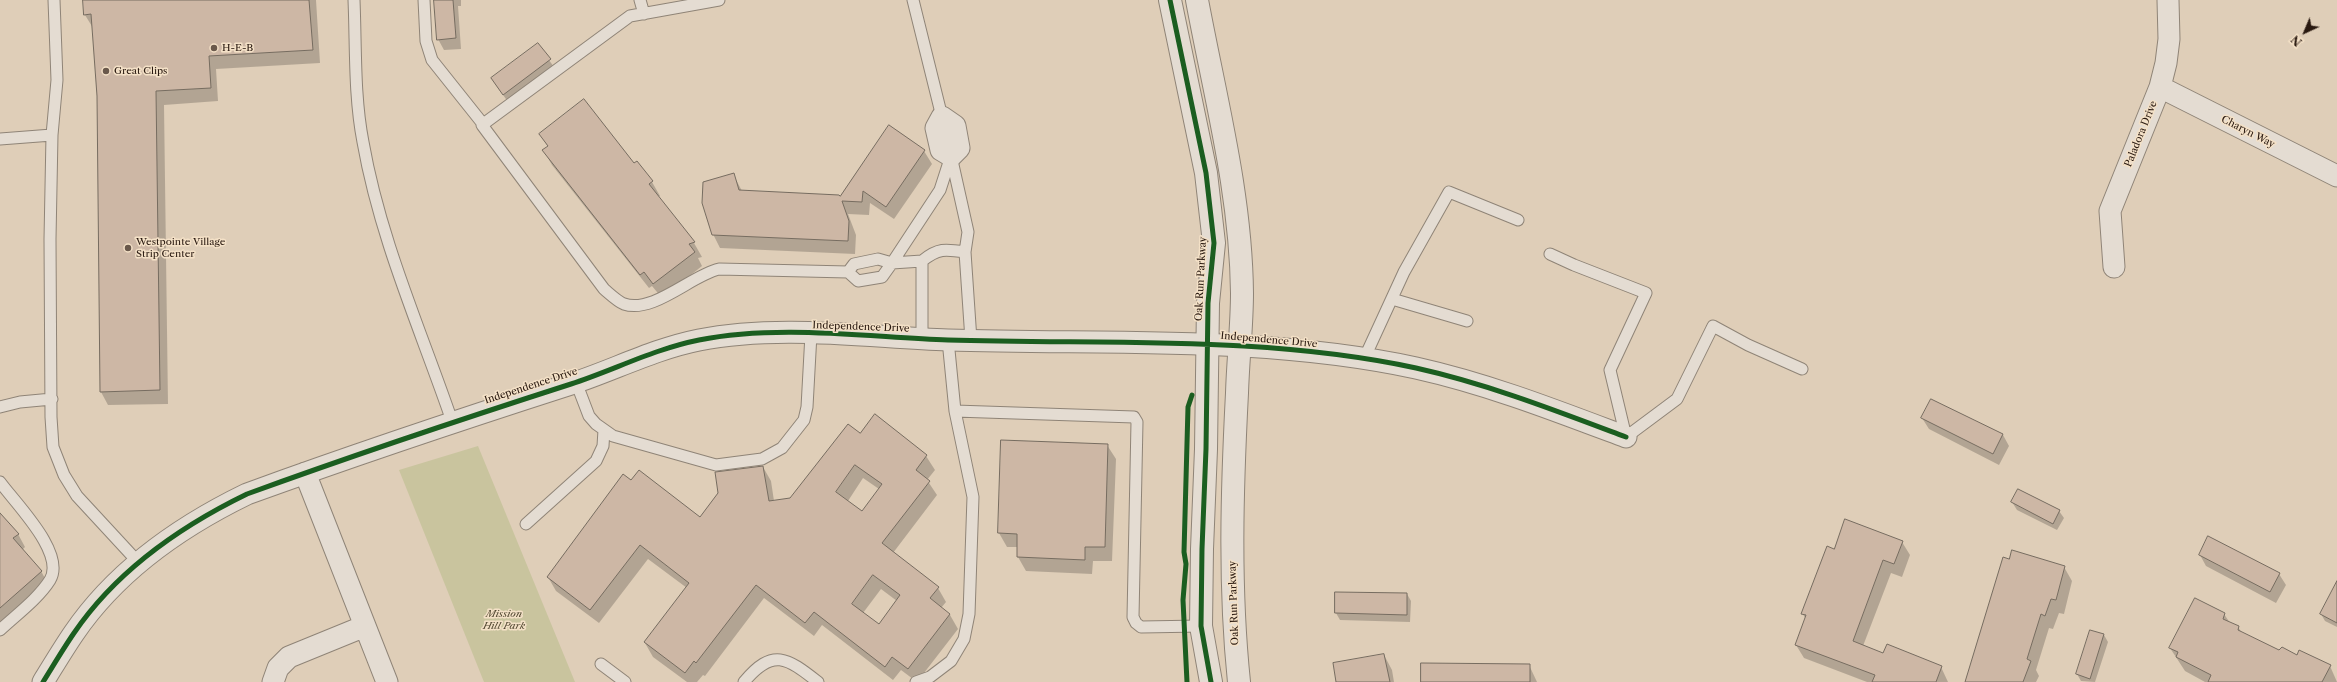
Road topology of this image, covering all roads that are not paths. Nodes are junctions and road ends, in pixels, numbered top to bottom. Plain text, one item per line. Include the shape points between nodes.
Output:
1 (54, 0) edge
2 (354, 0) edge
3 (424, 0) edge
4 (640, 0) edge
5 (719, 0) edge
6 (914, 0) edge
7 (1170, 0) edge
8 (1197, 0) edge
9 (2168, 0) edge
10 (644, 14) junction
11 (2160, 87) junction
12 (942, 117) joint
13 (483, 124) junction
14 (52, 135) junction
15 (0, 139) edge
16 (951, 156) junction
17 (2337, 176) edge
18 (1518, 220) dead end
19 (965, 252) junction
20 (1550, 254) dead end
21 (922, 261) junction
22 (892, 263) junction
23 (2114, 267) dead end
24 (848, 272) junction
25 (1392, 299) junction
26 (1467, 321) dead end
27 (812, 334) junction
28 (922, 338) junction
29 (948, 340) junction
30 (971, 340) junction
31 (1208, 345) junction
32 (1240, 345) junction
33 (1364, 360) junction
34 (1802, 369) dead end
35 (576, 382) junction
36 (52, 399) junction
37 (0, 407) edge
38 (955, 411) junction
39 (452, 421) junction
40 (604, 430) junction
41 (1626, 437) junction
42 (305, 473) junction
43 (0, 482) edge
44 (526, 524) dead end
45 (138, 562) junction
46 (365, 626) junction
47 (1201, 626) junction
48 (0, 630) edge
49 (601, 664) dead end
50 (43, 682) edge
51 (274, 682) edge
52 (386, 682) edge
53 (625, 682) edge
54 (744, 682) edge
55 (818, 682) edge
56 (916, 682) edge
57 (1211, 682) edge
58 (1239, 682) edge

1 - 14 lane via 57,80
2 - 39 lane via 359,115 376,203 395,269
3 - 13 lane via 426,41 432,60
4 - 10 lane
5 - 10 lane
6 - 12 lane
7 - 31 street, Oak Run Parkway via 1206,173 1214,243 1208,303
8 - 32 street, Oak Run Parkway via 1234,189 1240,236
9 - 11 street, Paladora Drive via 2169,39
10 - 13 lane via 630,16
11 - 17 street, Charyn Way
11 - 23 street, Paladora Drive via 2110,211
12 - 16 street via 936,128 938,139 941,150
13 - 24 lane via 604,289 623,303 631,306 667,296 700,276 719,269
14 - 15 lane
14 - 36 lane
16 - 19 lane via 968,232
16 - 22 lane via 940,190
18 - 25 lane via 1449,192 1404,272
19 - 21 lane via 948,249 934,252
19 - 30 lane
20 - 41 lane via 1574,266 1646,293 1610,370
21 - 22 lane
21 - 28 lane
22 - 24 lane via 878,259 854,264
22 - 24 lane via 882,277 858,281
25 - 26 lane
25 - 33 lane
27 - 28 street, Independence Drive
27 - 35 street, Independence Drive via 743,334 698,340 676,345
27 - 40 lane via 804,420 782,448 762,459 716,465 624,439
28 - 29 street, Independence Drive
29 - 30 street, Independence Drive
29 - 38 lane
30 - 31 street, Independence Drive
31 - 32 street, Independence Drive
31 - 47 street, Oak Run Parkway
32 - 33 street, Independence Drive
32 - 58 street, Oak Run Parkway via 1232,590
33 - 41 street, Independence Drive via 1470,381 1540,404
34 - 41 lane via 1748,346 1714,326 1677,399
35 - 39 street, Independence Drive
35 - 40 lane via 589,416
36 - 37 lane
36 - 45 lane via 54,447 64,475 86,506
38 - 47 lane via 1134,417 1137,422 1133,617 1141,627
38 - 56 lane via 973,497 968,627 951,661 930,677
39 - 42 street, Independence Drive
40 - 44 lane via 603,446 596,461
42 - 45 street, Independence Drive via 247,494 220,507 166,540
42 - 46 street
43 - 48 lane via 46,543 54,570 46,586
45 - 50 street, Independence Drive via 92,610
46 - 51 street via 289,657 278,668
46 - 52 street
47 - 57 street, Oak Run Parkway
49 - 53 lane
54 - 55 lane via 765,661 777,658 787,660

